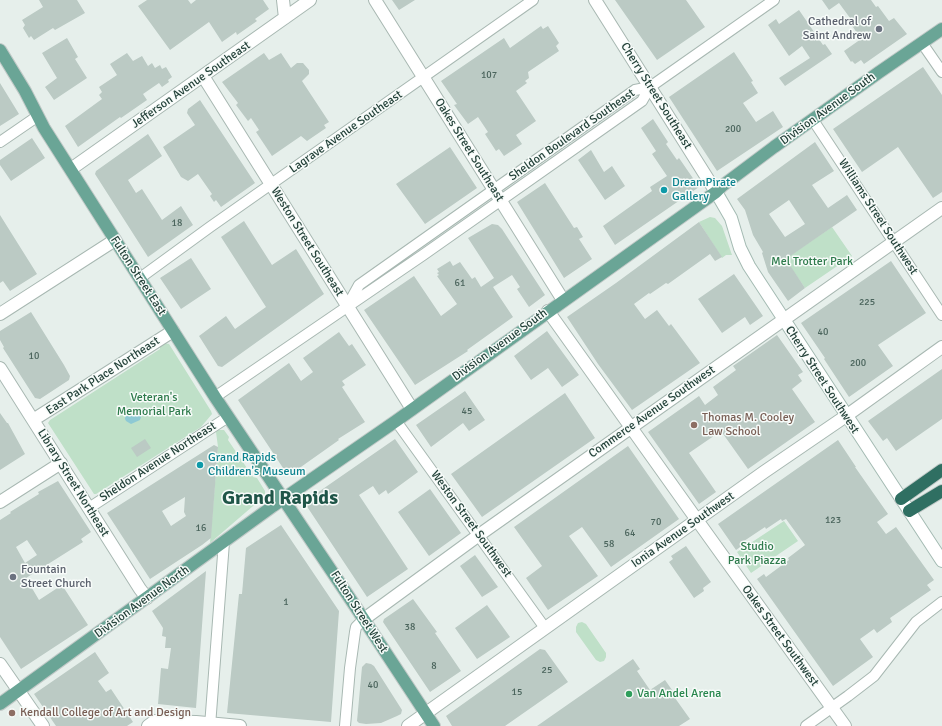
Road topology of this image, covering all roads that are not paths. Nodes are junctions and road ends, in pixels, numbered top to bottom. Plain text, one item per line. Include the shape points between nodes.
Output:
1 (283, 0) edge
2 (310, 0) edge
3 (375, 0) edge
4 (533, 0) edge
5 (595, 0) edge
6 (774, 0) edge
7 (285, 18) junction
8 (942, 29) edge
9 (942, 37) edge
10 (924, 46) junction
11 (0, 50) edge
12 (942, 72) edge
13 (203, 76) junction
14 (424, 77) junction
15 (650, 87) junction
16 (38, 116) junction
17 (815, 123) junction
18 (0, 142) edge
19 (71, 169) junction
20 (271, 184) junction
21 (494, 190) junction
22 (716, 192) junction
23 (501, 201) junction
24 (942, 208) edge
25 (115, 240) junction
26 (894, 242) junction
27 (140, 278) junction
28 (563, 300) junction
29 (347, 306) junction
30 (548, 311) junction
31 (0, 314) edge
32 (942, 315) edge
33 (783, 320) junction
34 (173, 331) junction
35 (942, 347) edge
36 (0, 368) edge
37 (215, 396) junction
38 (412, 409) junction
39 (228, 416) junction
40 (846, 416) junction
41 (33, 420) junction
42 (396, 421) junction
43 (631, 427) junction
44 (60, 463) junction
45 (942, 470) edge
46 (942, 491) edge
47 (284, 498) junction
48 (901, 499) junction
49 (0, 502) edge
50 (89, 508) junction
51 (909, 511) junction
52 (697, 520) junction
53 (479, 535) junction
54 (224, 542) junction
55 (942, 561) edge
56 (147, 598) junction
57 (942, 602) edge
58 (364, 619) junction
59 (545, 628) junction
60 (0, 664) edge
61 (18, 691) junction
62 (0, 704) edge
63 (832, 708) junction
64 (426, 713) junction
65 (210, 724) edge
66 (43, 726) edge
67 (148, 726) edge
68 (240, 726) edge
69 (345, 726) edge
70 (408, 726) edge
71 (434, 726) edge
72 (806, 726) edge
73 (845, 726) edge

1 - 7 street
2 - 7 street, Jefferson Avenue Southeast
3 - 14 street, Oakes Street Southeast
4 - 14 street, Lagrave Avenue Southeast
5 - 15 street, Cherry Street Southeast
6 - 15 street, Sheldon Boulevard Southeast
7 - 13 street, Jefferson Avenue Southeast
8 - 10 main road, Division Avenue South
9 - 10 main road, Division Avenue South
10 - 12 street
10 - 17 main road, Division Avenue South
11 - 16 main road, Fulton Street East
13 - 19 street, Jefferson Avenue Southeast
13 - 20 street, Weston Street Southeast
14 - 20 street, Lagrave Avenue Southeast
14 - 21 street, Oakes Street Southeast
15 - 21 street, Sheldon Boulevard Southeast via 635,90
15 - 22 street, Cherry Street Southeast
15 - 23 street, Sheldon Boulevard Southeast via 642,101
16 - 18 street
16 - 19 main road, Fulton Street East
17 - 22 main road, Division Avenue South via 774,147
17 - 26 street, Williams Street Southwest
19 - 25 main road, Fulton Street East
20 - 27 street, Lagrave Avenue Southeast
20 - 29 street, Weston Street Southeast
21 - 23 street, Oakes Street Southeast
21 - 29 street, Sheldon Boulevard Southeast via 359,285
22 - 28 main road, Division Avenue South
22 - 33 street, Cherry Street Southwest via 731,218 740,248 749,266
23 - 28 street, Oakes Street Southeast
23 - 29 street, Sheldon Boulevard Southeast
24 - 26 street, Commerce Avenue Southwest
25 - 27 main road, Fulton Street East
25 - 31 street
26 - 32 street, Williams Street Southwest
26 - 33 street, Commerce Avenue Southwest
27 - 34 main road, Fulton Street East
28 - 30 main road, Division Avenue South
29 - 37 street, Sheldon Boulevard Southeast
29 - 38 street, Weston Street Southeast
30 - 38 main road, Division Avenue South
30 - 43 street, Oakes Street Southwest
33 - 40 street, Cherry Street Southwest
33 - 43 street, Commerce Avenue Southwest
34 - 37 main road, Fulton Street East
34 - 41 street, East Park Place Northeast
35 - 40 street, Ionia Avenue Southwest
36 - 41 street, Library Street Northeast
37 - 39 main road, Fulton Street East
38 - 42 main road, Division Avenue South
39 - 47 main road, Fulton Street East
39 - 50 street, Sheldon Avenue Northeast
40 - 48 street, Cherry Street Southwest
40 - 52 street, Ionia Avenue Southwest
41 - 44 street, Library Street Northeast
42 - 47 main road, Division Avenue South
42 - 53 street, Weston Street Southwest
43 - 52 street, Oakes Street Southwest
43 - 53 street, Commerce Avenue Southwest
44 - 49 street
44 - 50 street, Library Street Northeast
45 - 48 highway
46 - 51 highway
47 - 54 main road, Division Avenue North
47 - 58 main road, Fulton Street West
48 - 51 street, Cherry Street Southwest
50 - 56 street, Library Street Northeast
51 - 55 street, Cherry Street Southwest
52 - 59 street, Ionia Avenue Southwest
52 - 63 street, Oakes Street Southwest
53 - 58 street, Commerce Avenue Southwest
53 - 59 street, Weston Street Southwest
54 - 56 main road, Division Avenue North
54 - 65 street
56 - 61 main road, Division Avenue North
57 - 63 street via 910,629 874,676
58 - 64 main road, Fulton Street West
58 - 69 street via 356,627 355,632
59 - 64 street, Ionia Avenue Southwest
60 - 61 street
61 - 62 main road, Division Avenue North
61 - 66 street
63 - 72 street
63 - 73 street, Oakes Street Southwest
64 - 70 street, Ionia Avenue Southwest
64 - 71 main road, Fulton Street West
65 - 67 street via 156,721
65 - 68 street

